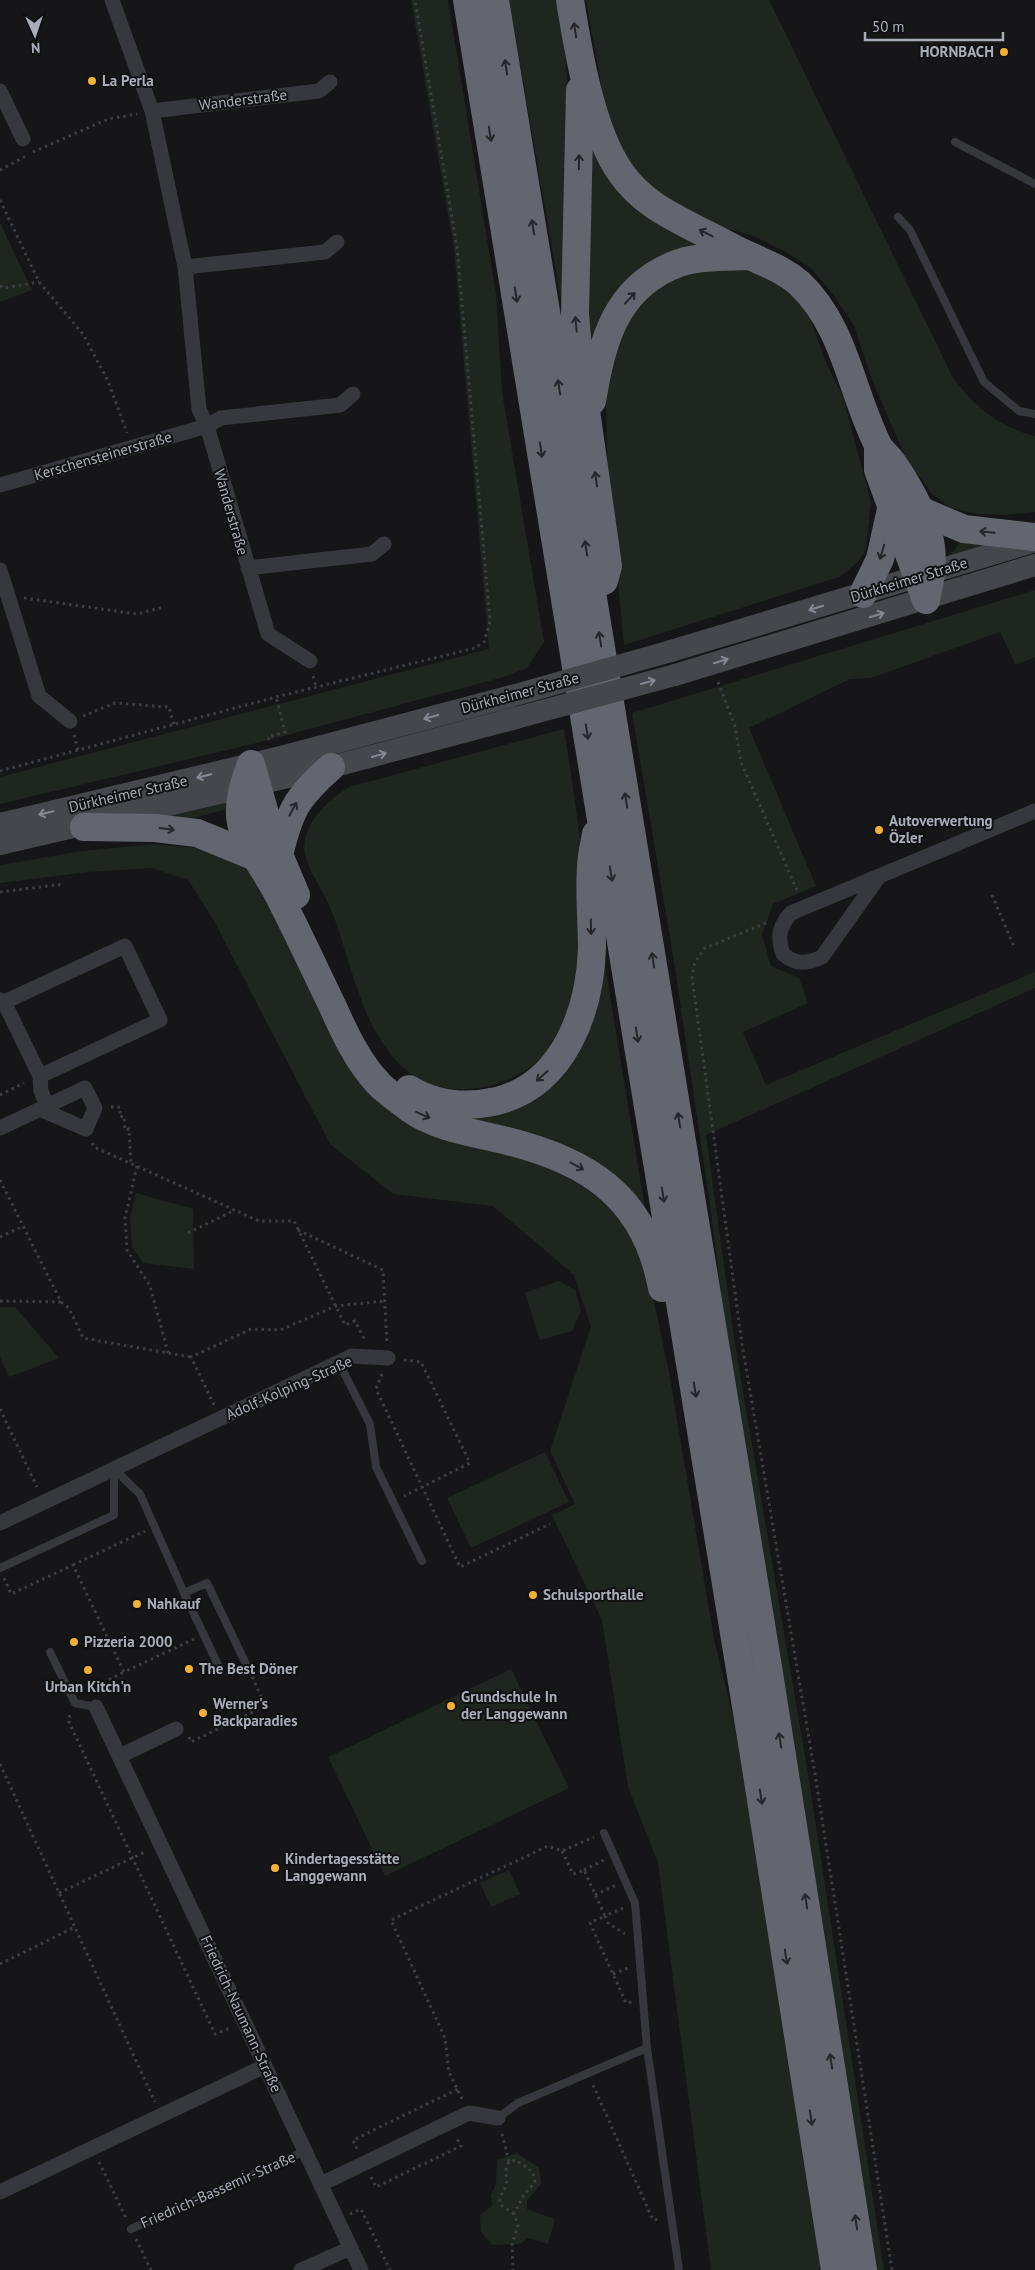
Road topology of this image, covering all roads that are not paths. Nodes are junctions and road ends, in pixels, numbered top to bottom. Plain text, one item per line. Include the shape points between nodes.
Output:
1 (112, 0) edge
2 (468, 0) edge
3 (495, 0) edge
4 (570, 0) edge
5 (580, 61) junction
6 (330, 82) dead end
7 (0, 91) edge
8 (152, 111) junction
9 (23, 139) dead end
10 (955, 142) dead end
11 (1035, 184) edge
12 (898, 217) dead end
13 (337, 242) dead end
14 (749, 256) junction
15 (185, 267) junction
16 (353, 394) dead end
17 (1035, 414) edge
18 (588, 425) junction
19 (207, 426) junction
20 (878, 446) junction
21 (0, 485) edge
22 (891, 507) junction
23 (919, 510) junction
24 (1035, 537) edge
25 (1035, 541) edge
26 (384, 544) dead end
27 (1035, 565) edge
28 (248, 568) junction
29 (0, 570) edge
30 (925, 583) junction
31 (863, 594) junction
32 (596, 613) junction
33 (310, 661) dead end
34 (70, 721) road end
35 (331, 768) junction
36 (250, 779) junction
37 (600, 809) junction
38 (1035, 811) edge
39 (0, 824) edge
40 (84, 826) junction
41 (0, 844) edge
42 (269, 857) junction
43 (878, 878) junction
44 (1, 1002) edge
45 (37, 1082) junction
46 (44, 1107) junction
47 (0, 1128) edge
48 (688, 1350) junction
49 (381, 1358) road end
50 (339, 1362) junction
51 (114, 1469) junction
52 (0, 1523) edge
53 (422, 1561) dead end
54 (0, 1568) edge
55 (184, 1593) junction
56 (50, 1652) dead end
57 (247, 1666) road end
58 (219, 1667) dead end
59 (96, 1707) joint
60 (176, 1729) road end
61 (120, 1756) junction
62 (604, 1833) road end
63 (647, 2048) junction
64 (265, 2066) junction
65 (498, 2118) joint
66 (305, 2151) junction
67 (321, 2184) junction
68 (0, 2192) edge
69 (131, 2229) road end
70 (351, 2248) junction
71 (301, 2270) edge
72 (361, 2270) edge
73 (678, 2270) edge
74 (835, 2270) edge
75 (863, 2270) edge

1 - 8 street, Wanderstraße
2 -> 37 highway
32 -> 3 highway
5 -> 4 highway
14 -> 5 highway via 661,212 631,186 620,172 603,136
18 -> 5 highway via 574,306
6 - 8 street, Wanderstraße via 319,92
7 - 9 street
8 - 15 street, Wanderstraße
10 - 11 lane
12 - 17 lane via 910,230 984,382 1019,411
13 - 15 street via 325,252
18 -> 14 highway via 603,344 612,322 627,300 659,273 679,263 701,258
14 - 20 highway via 774,266 798,283 815,301 844,356
15 - 19 street, Wanderstraße via 199,409
16 - 19 street via 340,405 221,418
32 -> 18 highway via 608,566
19 - 21 street, Kerschensteinerstraße
19 - 28 street, Wanderstraße
20 - 22 highway via 878,470
20 - 23 highway via 893,464
22 - 30 highway
22 -> 31 highway via 880,559
24 -> 23 highway via 964,529
23 - 30 highway via 932,548
25 - 30 main road, Dürkheimer Straße
26 - 28 street, Wanderstraße via 372,554
27 - 30 main road, Dürkheimer Straße
28 - 33 street, Wanderstraße via 268,634
29 - 34 street via 39,696
30 - 31 main road, Dürkheimer Straße
35 -> 30 main road, Dürkheimer Straße, bridge via 675,675
31 -> 36 main road, Dürkheimer Straße, bridge via 512,696
75 -> 32 highway
35 - 36 main road, Dürkheimer Straße
42 -> 35 highway via 299,799
36 -> 39 main road, Dürkheimer Straße
36 - 40 main road, Dürkheimer Straße
36 - 42 highway via 241,822
37 -> 42 highway via 591,868 592,949 588,991 575,1030 545,1076 524,1091 484,1104 437,1102 412,1091 378,1064 349,1015
37 -> 48 highway
38 - 43 street
40 - 41 main road, Dürkheimer Straße
40 -> 42 highway via 197,833
42 -> 48 highway via 281,900 341,1025 378,1083 412,1110 451,1128 520,1144 561,1158 604,1182 621,1197 649,1241 658,1267 668,1319
43 - 43 street via 798,911 781,925 779,944 783,954 790,959 810,963 822,957
44 - 45 street
44 - 45 street via 125,946 160,1020
45 - 46 street
46 - 46 street via 86,1129 95,1108 86,1088
46 - 47 street
48 -> 74 highway
49 - 50 street, Adolf-Kolping-Straße via 352,1356
50 - 51 street, Adolf-Kolping-Straße
50 - 53 lane via 370,1424 376,1467
51 - 52 street, Adolf-Kolping-Straße
51 - 54 lane via 114,1515
51 - 55 lane via 140,1494
55 - 57 lane via 207,1583
55 - 58 lane
56 - 59 lane via 75,1703
59 - 61 street, Friedrich-Naumann-Straße
60 - 61 street
61 - 64 street, Friedrich-Naumann-Straße
62 - 63 lane via 635,1903
63 - 65 lane via 518,2103
63 - 73 lane
64 - 66 street, Friedrich-Naumann-Straße
64 - 68 street
65 - 67 street via 469,2113
66 - 67 street, Friedrich-Naumann-Straße
66 - 69 lane, Friedrich-Bassemir-Straße
67 - 70 street, Friedrich-Naumann-Straße
70 - 71 street
70 - 72 street, Friedrich-Naumann-Straße

